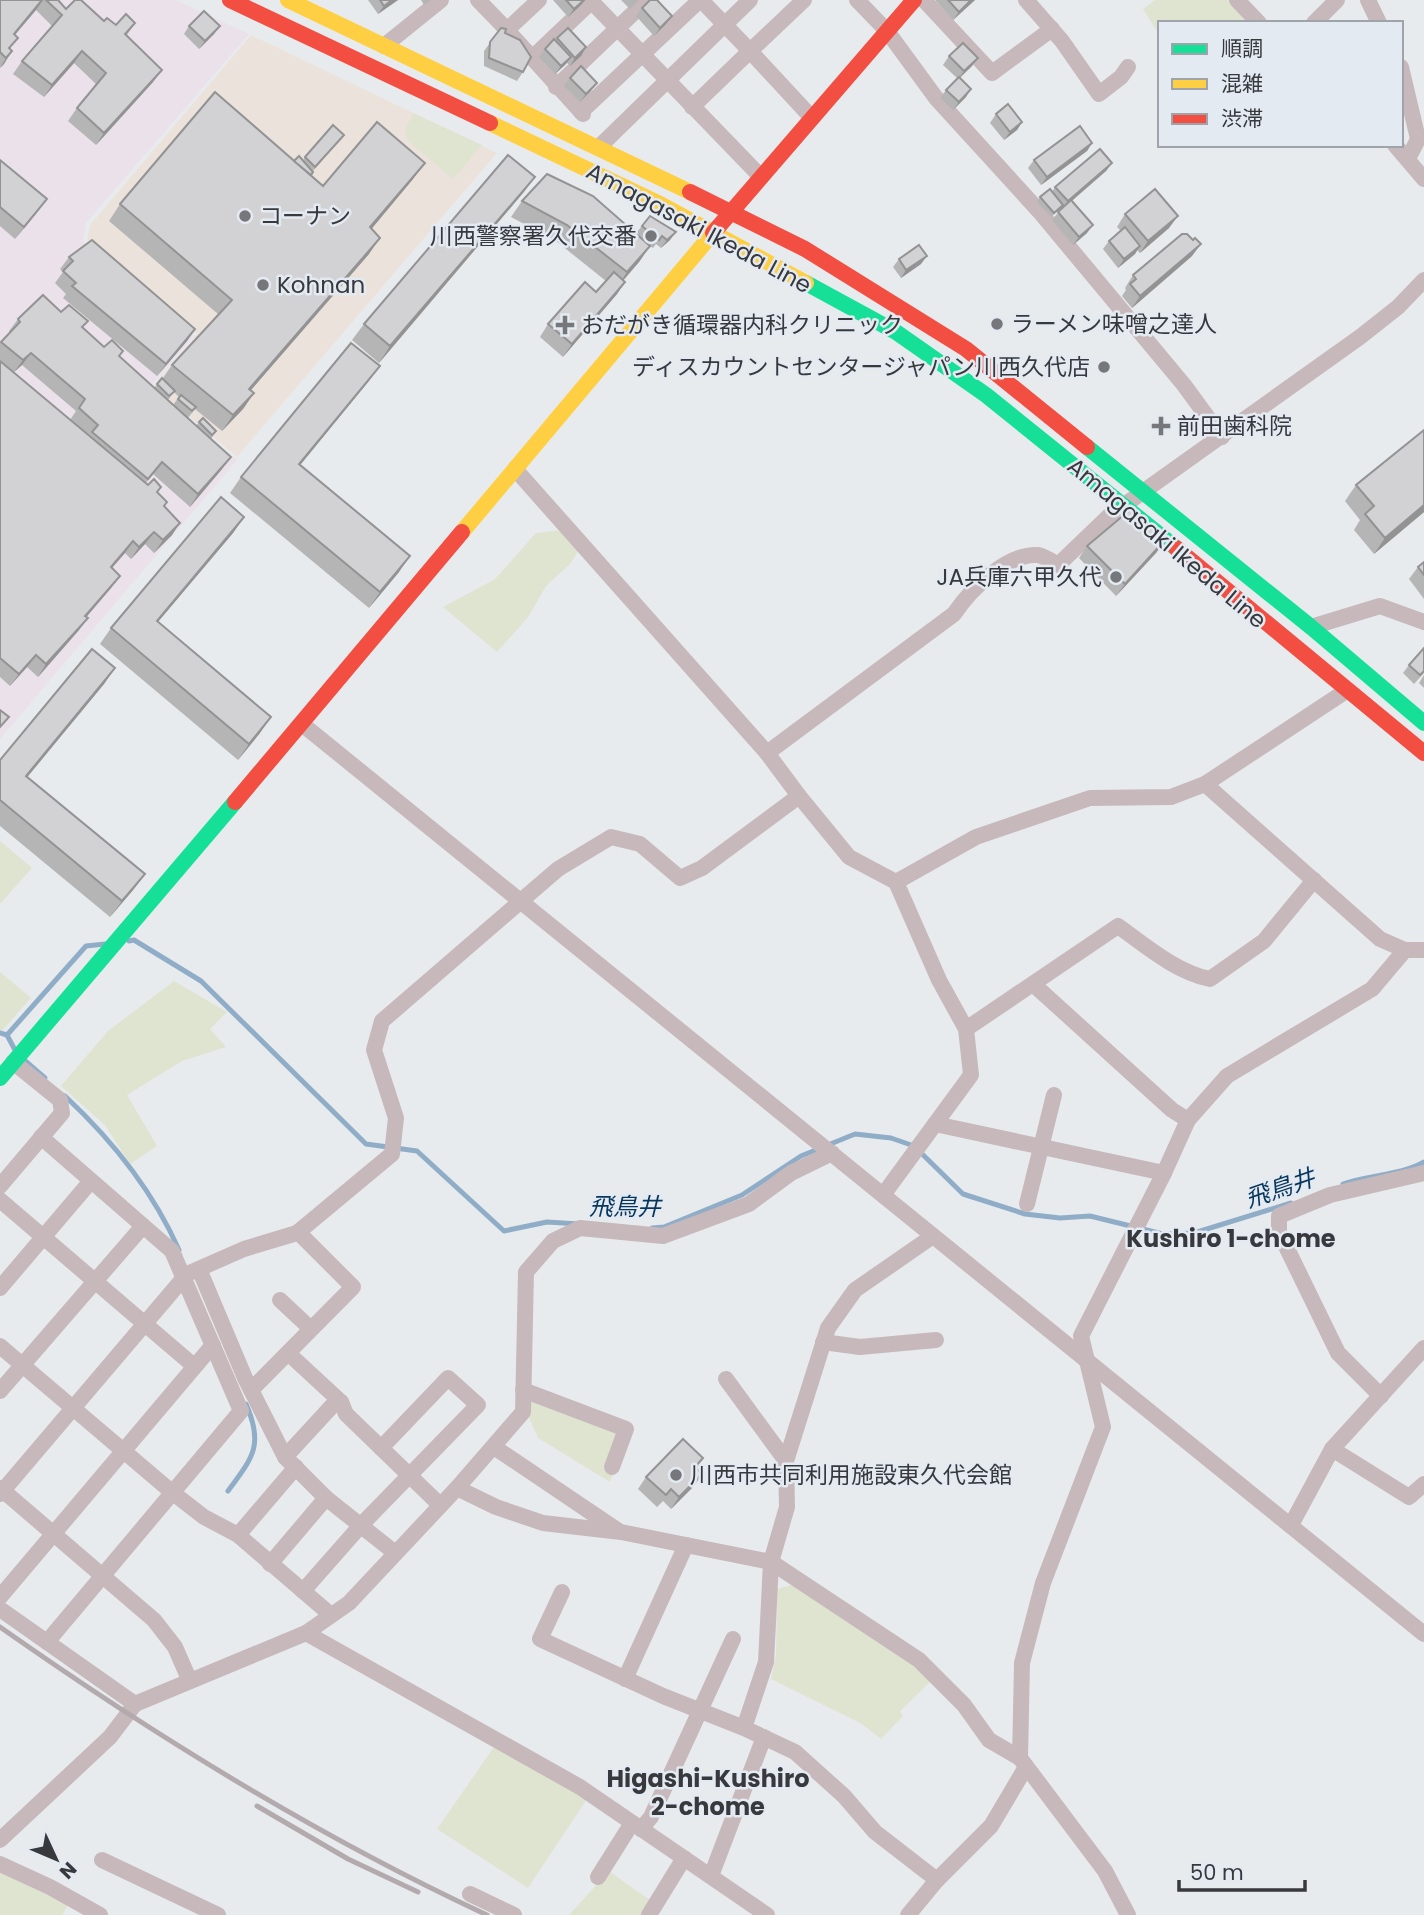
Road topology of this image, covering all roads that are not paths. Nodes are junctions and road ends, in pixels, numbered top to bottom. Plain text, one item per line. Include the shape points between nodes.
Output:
1 (230, 0) edge
2 (288, 0) edge
3 (327, 0) edge
4 (441, 0) edge
5 (539, 0) edge
6 (591, 0) edge
7 (647, 0) edge
8 (700, 0) edge
9 (750, 0) edge
10 (804, 0) edge
11 (857, 0) edge
12 (914, 0) edge
13 (924, 0) edge
14 (1026, 0) edge
15 (1237, 0) edge
16 (1336, 0) edge
17 (1368, 0) edge
18 (480, 1) edge
19 (315, 13) junction
20 (1318, 13) edge
21 (1257, 21) edge
22 (1377, 21) edge
23 (725, 24) junction
24 (1052, 29) junction
25 (508, 30) junction
26 (616, 30) junction
27 (887, 32) junction
28 (384, 46) junction
29 (750, 51) junction
30 (642, 56) junction
31 (532, 58) junction
32 (1128, 67) dead end
33 (1403, 75) edge
34 (667, 82) junction
35 (556, 87) junction
36 (692, 107) junction
37 (812, 118) junction
38 (599, 147) junction
39 (1397, 147) edge
40 (1408, 159) junction
41 (761, 177) junction
42 (1424, 179) edge
43 (731, 211) junction
44 (713, 234) junction
45 (1424, 280) edge
46 (1222, 437) junction
47 (516, 469) junction
48 (1145, 492) junction
49 (1125, 506) junction
50 (1424, 622) edge
51 (1311, 627) junction
52 (1346, 691) junction
53 (1424, 723) edge
54 (302, 724) junction
55 (767, 753) junction
56 (1424, 753) edge
57 (1205, 784) junction
58 (799, 796) junction
59 (1314, 880) junction
60 (896, 882) junction
61 (521, 900) junction
62 (1405, 950) junction
63 (1424, 950) edge
64 (1033, 984) junction
65 (966, 1029) junction
66 (13, 1062) junction
67 (0, 1078) edge
68 (1054, 1095) dead end
69 (1188, 1120) junction
70 (935, 1124) junction
71 (41, 1137) junction
72 (1040, 1146) junction
73 (832, 1153) junction
74 (1164, 1173) junction
75 (1424, 1173) edge
76 (91, 1181) junction
77 (0, 1186) edge
78 (883, 1195) junction
79 (0, 1200) edge
80 (1027, 1204) dead end
81 (143, 1226) junction
82 (299, 1232) junction
83 (44, 1236) junction
84 (933, 1236) junction
85 (199, 1269) junction
86 (95, 1280) junction
87 (182, 1280) junction
88 (0, 1288) edge
89 (280, 1300) dead end
90 (145, 1323) junction
91 (311, 1329) junction
92 (936, 1340) dead end
93 (823, 1342) junction
94 (213, 1345) junction
95 (0, 1346) edge
96 (1424, 1348) edge
97 (288, 1353) junction
98 (1084, 1359) junction
99 (22, 1365) junction
100 (194, 1366) junction
101 (726, 1379) dead end
102 (251, 1390) junction
103 (523, 1390) junction
104 (0, 1391) edge
105 (1381, 1396) junction
106 (341, 1402) junction
107 (74, 1406) junction
108 (494, 1447) junction
109 (381, 1448) junction
110 (1332, 1449) junction
111 (124, 1450) junction
112 (786, 1461) junction
113 (290, 1462) junction
114 (612, 1467) dead end
115 (409, 1475) junction
116 (1424, 1484) edge
117 (457, 1488) junction
118 (1, 1491) edge
119 (173, 1493) junction
120 (326, 1498) junction
121 (440, 1505) junction
122 (362, 1524) junction
123 (1291, 1525) junction
124 (621, 1532) junction
125 (54, 1533) junction
126 (237, 1535) junction
127 (686, 1545) junction
128 (394, 1552) junction
129 (771, 1562) junction
130 (270, 1564) junction
131 (103, 1575) junction
132 (303, 1591) junction
133 (562, 1592) dead end
134 (0, 1597) edge
135 (0, 1609) edge
136 (331, 1615) junction
137 (306, 1633) junction
138 (1424, 1634) edge
139 (733, 1639) dead end
140 (47, 1642) junction
141 (189, 1679) junction
142 (625, 1679) junction
143 (135, 1704) junction
144 (699, 1710) junction
145 (744, 1728) junction
146 (764, 1737) junction
147 (1023, 1762) junction
148 (637, 1826) junction
149 (0, 1840) edge
150 (684, 1858) junction
151 (102, 1860) dead end
152 (0, 1864) edge
153 (711, 1876) junction
154 (598, 1877) dead end
155 (937, 1880) junction
156 (470, 1894) dead end
157 (100, 1915) edge
158 (217, 1915) edge
159 (513, 1915) edge
160 (649, 1915) edge
161 (767, 1915) edge
162 (908, 1915) edge
163 (1128, 1915) edge

1 - 44 main road, Amagasaki Ikeda Line via 660,204
2 - 19 main road, Amagasaki Ikeda Line
3 - 19 street
4 - 28 street
5 - 25 street
6 - 26 street
6 - 31 street
7 - 26 street
8 - 23 street
8 - 30 street
9 - 23 street
10 - 29 street
11 - 27 street
12 - 27 main road
13 - 24 street via 992,73
14 - 24 street
15 - 21 street
16 - 20 street
17 - 22 street
18 - 25 street
19 - 28 main road, Amagasaki Ikeda Line
23 - 29 street
23 - 34 street
24 - 32 street via 1099,94
25 - 31 street
26 - 30 street
26 - 35 street
27 - 37 main road
27 - 46 street via 936,98 1039,212
28 - 38 main road, Amagasaki Ikeda Line
29 - 36 street
29 - 37 street
30 - 34 street
30 - 35 street via 582,113
31 - 35 street
33 - 40 street via 1418,139
34 - 36 street
34 - 38 street
36 - 41 street
37 - 41 main road
38 - 43 main road, Amagasaki Ikeda Line
39 - 40 street
40 - 42 street
41 - 43 main road
43 - 44 main road
43 - 48 main road, Amagasaki Ikeda Line via 805,249 966,349
44 - 47 main road
44 - 49 main road, Amagasaki Ikeda Line via 896,332
45 - 46 street via 1360,337
46 - 48 street
47 - 54 main road
47 - 55 street
48 - 49 street
48 - 51 main road, Amagasaki Ikeda Line
49 - 52 main road, Amagasaki Ikeda Line
49 - 55 street via 1058,565 1039,555 1009,562 954,614
50 - 51 street via 1380,606
51 - 53 main road, Amagasaki Ikeda Line
52 - 56 main road, Amagasaki Ikeda Line
52 - 57 street
54 - 61 street
54 - 66 main road
55 - 58 street
57 - 59 street
57 - 60 street via 1171,797 1090,798 976,837
58 - 60 street via 849,857
58 - 61 street via 702,868 680,878 640,844 611,837 558,869
59 - 62 street via 1380,939
59 - 64 street via 1264,941 1210,979 1165,959 1118,926
60 - 65 street
61 - 73 street
61 - 82 street via 382,1021 374,1050 396,1118 392,1154
62 - 63 street
62 - 69 street via 1372,989 1227,1076
64 - 65 street
64 - 69 street
65 - 70 street via 971,1074
66 - 67 main road
66 - 71 street via 60,1100 62,1113
68 - 72 street
69 - 74 street
70 - 72 street
70 - 78 street
71 - 76 street
71 - 77 street
72 - 74 street
72 - 80 street
73 - 78 street
73 - 103 street via 791,1173 749,1204 663,1236 580,1228 553,1241 526,1272
74 - 98 street via 1081,1336
75 - 105 street via 1330,1195 1279,1216 1279,1232 1338,1353
76 - 81 street
76 - 83 street
78 - 84 street
79 - 83 street
81 - 86 street
81 - 87 street via 172,1251
82 - 85 street
82 - 91 street via 353,1287
83 - 86 street
83 - 88 street
84 - 93 street via 855,1290
84 - 98 street
85 - 87 street
85 - 102 street
86 - 90 street
86 - 99 street
87 - 90 street
87 - 94 street
89 - 91 street
90 - 100 street
90 - 107 street
91 - 97 street
92 - 93 street via 860,1347
93 - 112 street
94 - 100 street
94 - 119 street via 241,1411
95 - 99 street
96 - 105 street
97 - 102 street
97 - 106 street
98 - 123 street
98 - 147 street via 1102,1427 1043,1583 1022,1663
99 - 104 street
99 - 107 street
100 - 111 street
101 - 112 street
102 - 113 street
103 - 108 street via 523,1412
103 - 114 street via 626,1429
105 - 110 street
106 - 109 street via 346,1414
106 - 113 street via 332,1406
107 - 111 street
107 - 118 street
108 - 117 street
108 - 124 street
109 - 115 street
109 - 115 street via 448,1378 478,1405
110 - 116 street via 1409,1497
110 - 123 street
111 - 119 street
111 - 125 street
112 - 129 street via 787,1507
113 - 120 street
113 - 126 street
115 - 121 street
115 - 122 street
117 - 121 street
117 - 124 street via 544,1523
118 - 125 street
119 - 126 street
119 - 131 street
120 - 122 street
120 - 130 street
121 - 128 street
122 - 128 street
122 - 132 street
123 - 138 street
124 - 127 street
125 - 131 street
125 - 134 street
126 - 130 street
127 - 129 street
127 - 142 street
128 - 136 street via 358,1594
129 - 145 street via 766,1662
129 - 147 street via 919,1660 964,1706 989,1740
130 - 132 street
131 - 140 street
131 - 141 street via 154,1620 175,1647
132 - 136 street
133 - 142 street via 540,1639
135 - 140 street
136 - 137 street
137 - 141 street
137 - 148 street via 580,1787
139 - 144 street
140 - 143 street
141 - 143 street
142 - 144 street
143 - 149 street via 110,1737
144 - 145 street
144 - 148 street via 651,1817
145 - 146 street
146 - 153 street
146 - 155 street via 795,1752 844,1796 875,1832
147 - 155 street via 991,1826
147 - 163 street via 1105,1871
148 - 150 street
148 - 154 street
150 - 153 street
150 - 160 street
151 - 158 street
152 - 157 street
153 - 161 street
155 - 162 street
156 - 159 street

